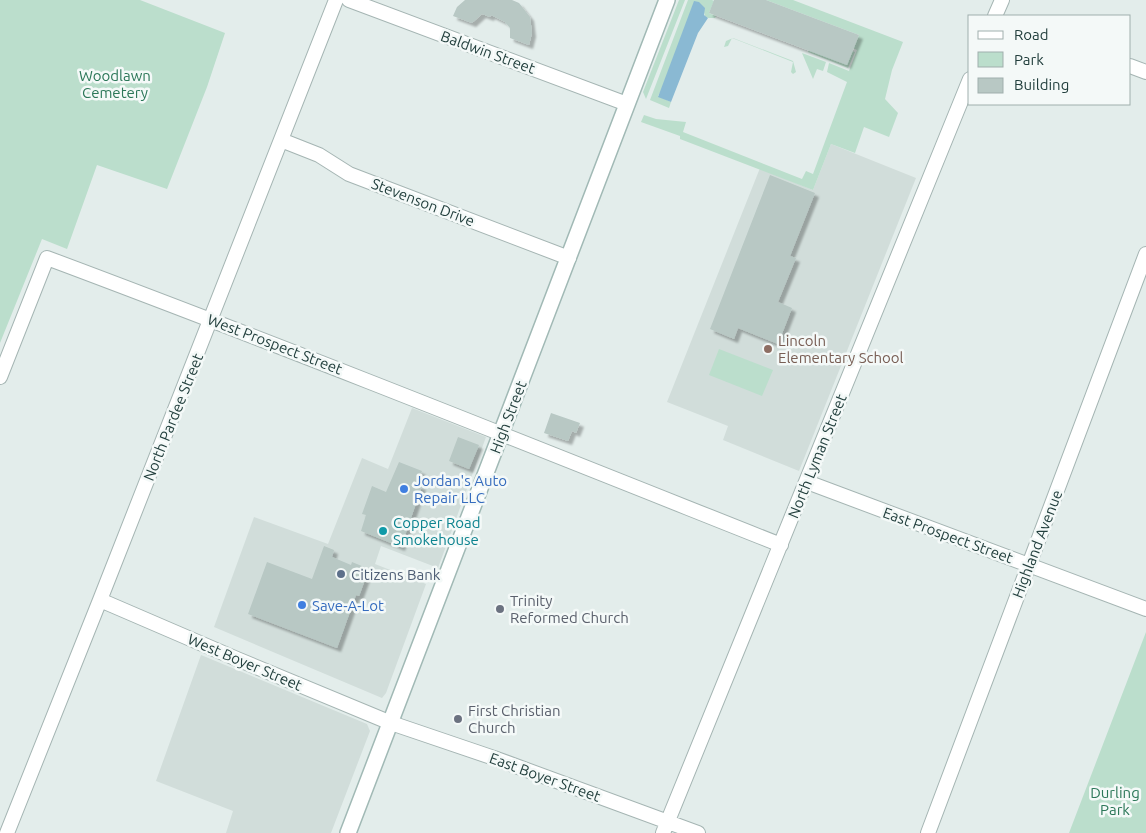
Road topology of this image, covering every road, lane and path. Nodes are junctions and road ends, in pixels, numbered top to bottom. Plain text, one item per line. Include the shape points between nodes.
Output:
1 (336, 0) edge
2 (349, 0) edge
3 (667, 0) edge
4 (1002, 0) edge
5 (995, 15) edge
6 (1131, 66) edge
7 (1146, 72) edge
8 (968, 84) edge
9 (627, 104) junction
10 (281, 140) junction
11 (1146, 254) edge
12 (569, 258) junction
13 (211, 319) junction
14 (0, 377) edge
15 (502, 434) junction
16 (807, 482) junction
17 (781, 545) junction
18 (1029, 565) junction
19 (100, 600) junction
20 (1146, 609) edge
21 (391, 723) junction
22 (666, 828) edge
23 (7, 833) edge
24 (348, 833) edge
25 (698, 833) edge
26 (928, 833) edge

1 - 10 street, North Pardee Street
2 - 9 street, Baldwin Street
3 - 9 main road, High Street
4 - 5 street
6 - 7 street
8 - 16 street, North Lyman Street
9 - 12 main road, High Street
10 - 12 street, Stevenson Drive via 318,154 349,174
10 - 13 street, North Pardee Street
11 - 18 street, Highland Avenue
12 - 15 main road, High Street
13 - 14 street, West Prospect Street via 47,258
13 - 15 street, West Prospect Street
13 - 19 street, North Pardee Street
15 - 17 street
15 - 21 main road, High Street
16 - 17 street, North Lyman Street
16 - 18 street, East Prospect Street
17 - 22 street, North Lyman Street
18 - 20 street, East Prospect Street
18 - 26 street, Highland Avenue
19 - 21 street, West Boyer Street
19 - 23 street, North Pardee Street
21 - 22 street, East Boyer Street via 494,758
21 - 24 main road, High Street
22 - 25 street, East Boyer Street

